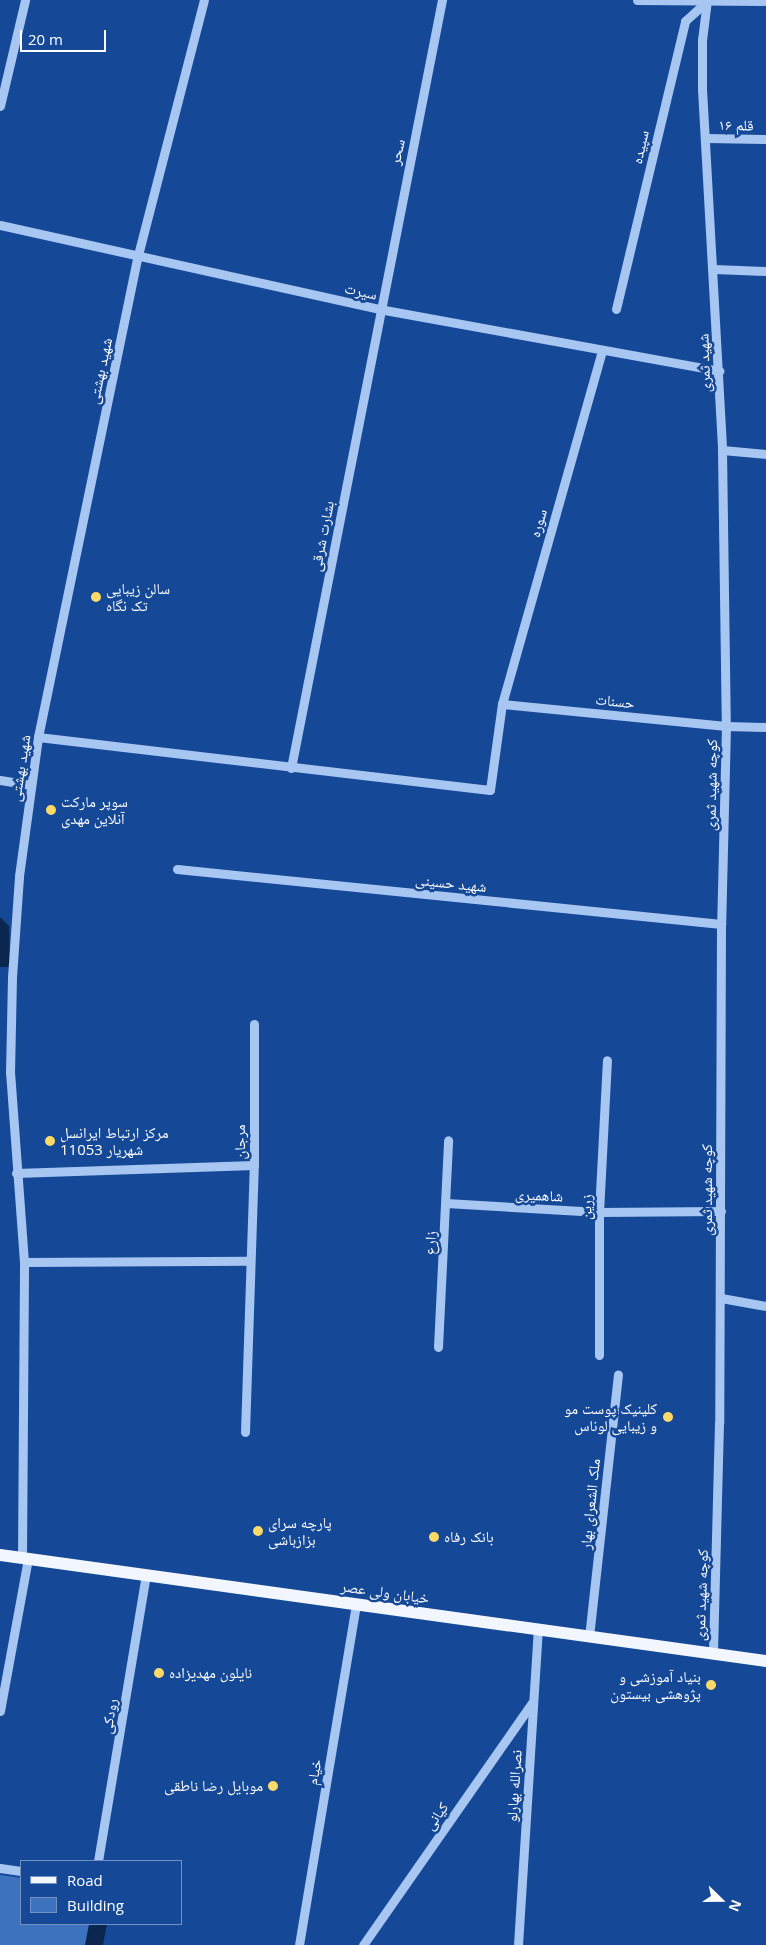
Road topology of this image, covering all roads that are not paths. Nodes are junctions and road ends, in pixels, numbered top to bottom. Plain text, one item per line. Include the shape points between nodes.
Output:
1 (25, 0) edge
2 (204, 0) edge
3 (442, 0) edge
4 (637, 0) edge
5 (707, 1) edge
6 (766, 1) edge
7 (0, 106) edge
8 (706, 138) junction
9 (766, 139) edge
10 (0, 226) edge
11 (138, 256) junction
12 (714, 269) junction
13 (766, 271) edge
14 (379, 309) junction
15 (616, 309) dead end
16 (602, 350) junction
17 (718, 371) junction
18 (722, 450) junction
19 (766, 454) edge
20 (502, 704) junction
21 (726, 726) junction
22 (766, 727) edge
23 (38, 737) junction
24 (291, 768) junction
25 (0, 780) edge
26 (30, 785) junction
27 (177, 869) dead end
28 (722, 924) junction
29 (254, 1024) dead end
30 (607, 1060) dead end
31 (448, 1140) dead end
32 (254, 1166) junction
33 (16, 1173) junction
34 (446, 1203) junction
35 (721, 1211) junction
36 (599, 1212) junction
37 (250, 1261) junction
38 (24, 1262) junction
39 (721, 1298) junction
40 (766, 1306) edge
41 (438, 1347) dead end
42 (599, 1354) dead end
43 (618, 1375) dead end
44 (245, 1432) dead end
45 (0, 1555) edge
46 (25, 1558) junction
47 (146, 1575) junction
48 (356, 1604) junction
49 (538, 1630) junction
50 (589, 1637) junction
51 (713, 1654) junction
52 (766, 1661) edge
53 (533, 1703) junction
54 (0, 1711) edge
55 (98, 1860) edge
56 (0, 1868) edge
57 (20, 1871) edge
58 (298, 1945) edge
59 (363, 1945) edge
60 (518, 1945) edge

1 - 7 street
2 - 11 street, شهید بهشتی
3 - 14 street, سحر
4 - 5 street
5 - 6 street
5 - 8 street, شهید ثمری via 702,40
5 - 15 street, سپیده via 685,21
8 - 9 street, قلم ۱۶
8 - 12 street, شهید ثمری
10 - 11 street, سیرت
11 - 14 street, سیرت
11 - 23 street, شهید بهشتی
12 - 13 street
12 - 17 street, شهید ثمری
14 - 16 street, سیرت
14 - 24 street, بشارت شرقی
16 - 17 street, سیرت
16 - 20 street, سوره
17 - 18 street, شهید ثمری
18 - 19 street
18 - 21 street, شهید ثمری
20 - 21 street, حسنات
20 - 24 street, سوره via 490,790
21 - 22 street, حسنات
21 - 28 street, کوچه شهید ثمری
23 - 24 street
23 - 26 street, شهید بهشتی
25 - 26 street
26 - 33 street, شهید بهشتی via 12,977 10,1073
27 - 28 street, شهید حسینی
28 - 35 street, کوچه شهید ثمری
29 - 32 street, مرجان
30 - 36 street, زرین
31 - 34 street, زارع
32 - 33 street
32 - 37 street, مرجان
33 - 38 street, شهید بهشتی
34 - 36 street, شاهمیری
34 - 41 street, زارع
35 - 36 street, شاهمیری
35 - 39 street, کوچه شهید ثمری
36 - 42 street, زرین
37 - 38 street
37 - 44 street
38 - 46 street, شهید بهشتی
39 - 40 street
39 - 51 street, کوچه شهید ثمری
43 - 50 street, ملک الشعرای بهار
45 - 46 main road, خیابان ولی عصر
46 - 47 main road, خیابان ولی عصر
46 - 54 street, شهید بهشتی
47 - 48 main road, خیابان ولی عصر
47 - 55 street, رودکی
48 - 49 main road, خیابان ولی عصر
48 - 58 street, خیام
49 - 50 main road, خیابان ولی عصر
49 - 53 street, نصرالله بهارلو
50 - 51 main road, خیابان ولی عصر
51 - 52 main road, خیابان ولی عصر
53 - 59 street, کیانی
53 - 60 street, نصرالله بهارلو
56 - 57 street

